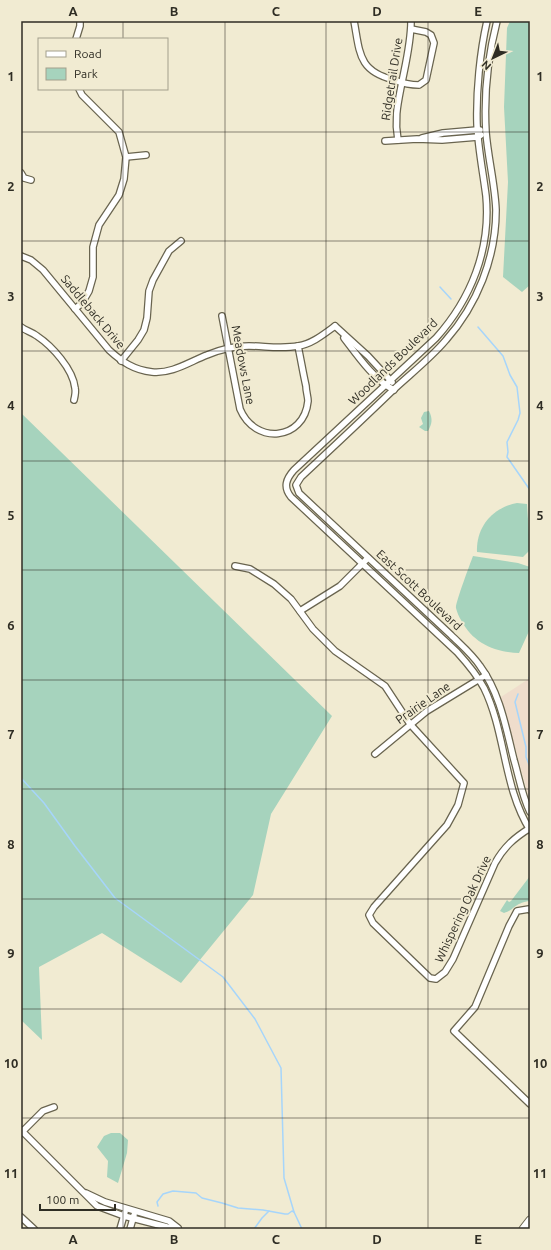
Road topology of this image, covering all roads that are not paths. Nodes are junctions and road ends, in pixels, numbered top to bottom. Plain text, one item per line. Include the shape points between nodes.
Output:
1 (80, 21) edge
2 (354, 21) edge
3 (411, 21) edge
4 (487, 21) edge
5 (497, 21) edge
6 (411, 29) junction
7 (76, 38) edge
8 (402, 83) junction
9 (80, 90) edge
10 (477, 130) junction
11 (486, 132) junction
12 (478, 137) junction
13 (417, 139) junction
14 (398, 140) junction
15 (385, 141) dead end
16 (146, 155) dead end
17 (126, 157) junction
18 (21, 173) edge
19 (31, 180) dead end
20 (181, 241) dead end
21 (21, 256) edge
22 (75, 309) junction
23 (222, 316) dead end
24 (335, 326) junction
25 (21, 327) edge
26 (298, 346) junction
27 (229, 349) junction
28 (121, 361) junction
29 (391, 380) junction
30 (385, 386) junction
31 (394, 390) junction
32 (74, 400) dead end
33 (286, 485) joint
34 (296, 485) joint
35 (368, 558) junction
36 (362, 564) junction
37 (235, 566) dead end
38 (300, 611) junction
39 (486, 675) junction
40 (479, 680) junction
41 (410, 724) junction
42 (375, 754) dead end
43 (530, 812) edge
44 (530, 829) edge
45 (530, 910) edge
46 (530, 1104) edge
47 (54, 1107) dead end
48 (21, 1132) edge
49 (84, 1192) junction
50 (126, 1208) junction
51 (135, 1211) junction
52 (124, 1216) junction
53 (21, 1217) edge
54 (133, 1218) junction
55 (530, 1220) edge
56 (34, 1229) edge
57 (120, 1229) edge
58 (130, 1229) edge
59 (177, 1229) edge
60 (523, 1229) edge

1 - 7 street
2 - 8 street via 363,60 371,71
3 - 6 street, Ridgetrail Drive
4 - 10 street, Woodlands Boulevard via 479,74
5 - 11 street, Woodlands Boulevard via 489,65
6 - 8 street, Ridgetrail Drive
6 - 8 street via 426,32 431,35 434,42 424,82 415,85
8 - 14 street, Ridgetrail Drive via 395,121
9 - 17 street via 118,132
10 - 11 street
10 - 12 street, Woodlands Boulevard
10 - 13 street via 443,132
11 - 12 street
11 - 31 street, Woodlands Boulevard via 496,211 492,245 482,282 466,315 451,334
12 - 13 street
12 - 29 street, Woodlands Boulevard via 486,209 484,242 476,274 449,322 429,345
13 - 14 street
14 - 15 street
16 - 17 street
17 - 22 street via 124,179 119,195 99,225 92,247 93,278 89,291
18 - 19 street via 24,178
20 - 28 street via 169,251 149,292 148,318 144,330
21 - 22 street, Saddleback Drive via 43,270
22 - 28 street, Saddleback Drive
23 - 27 street, Meadows Lane
24 - 26 street, Saddleback Drive via 318,338
24 - 29 street
24 - 30 street
25 - 32 street via 36,335 63,362 75,383
26 - 27 street, Saddleback Drive via 247,346
26 - 27 street, Meadows Lane via 308,400 300,421 292,429 280,434 265,433 253,428 244,418
27 - 28 street, Saddleback Drive via 169,371 152,372
29 - 30 street, Woodlands Boulevard
29 - 31 street
30 - 31 street
30 - 33 street, Woodlands Boulevard via 294,470
31 - 34 street, Woodlands Boulevard via 301,477
33 - 36 street, East Scott Boulevard via 291,497
34 - 35 street, East Scott Boulevard via 299,493
35 - 36 street
35 - 39 street, East Scott Boulevard via 466,649
36 - 38 street via 340,586
36 - 40 street, East Scott Boulevard via 457,652
37 - 38 street, Whispering Oak Drive via 262,575
38 - 41 street, Whispering Oak Drive via 334,651 385,686
39 - 40 street, Prairie Lane
39 - 43 street, East Scott Boulevard via 497,696
40 - 41 street, Prairie Lane
40 - 44 street, East Scott Boulevard via 492,711 517,804
41 - 42 street, Prairie Lane
41 - 44 street, Whispering Oak Drive via 464,784 458,805 447,824 369,915 373,923 430,978 436,979 445,972 453,959 495,863 504,849 513,839
45 - 46 street via 517,911 475,1007 454,1031
47 - 48 street via 43,1111
48 - 49 street
49 - 50 street
49 - 52 street via 97,1206
50 - 51 street
50 - 52 street
51 - 54 street
51 - 59 street via 169,1221
52 - 54 street
52 - 57 street
53 - 56 street
54 - 58 street
54 - 59 street
55 - 60 main road

